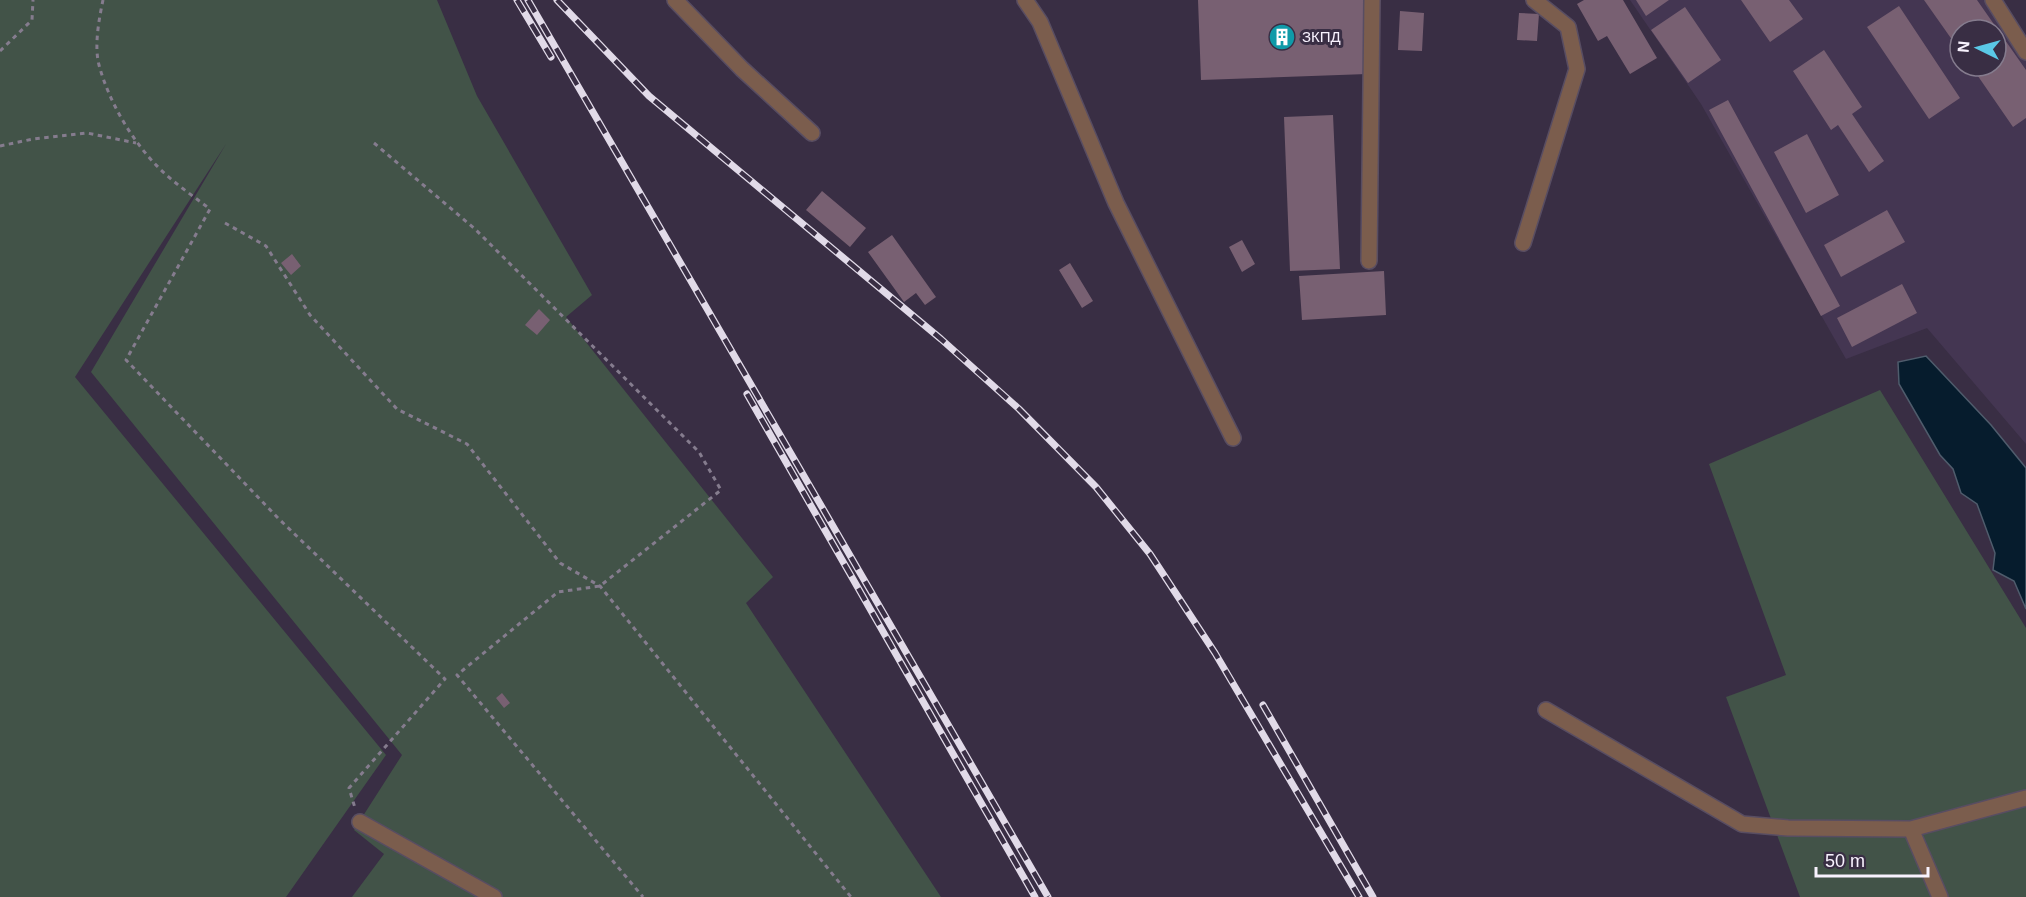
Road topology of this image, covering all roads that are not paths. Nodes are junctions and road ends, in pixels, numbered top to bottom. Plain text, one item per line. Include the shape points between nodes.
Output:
1 (675, 0) edge
2 (1025, 0) edge
3 (1372, 0) edge
4 (1534, 0) edge
5 (1993, 0) edge
6 (2026, 52) edge
7 (812, 133) dead end
8 (1523, 243) dead end
9 (1369, 261) dead end
10 (1233, 438) dead end
11 (1546, 710) dead end
12 (2026, 798) edge
13 (360, 822) road end
14 (1911, 829) junction
15 (494, 897) edge
16 (1940, 897) edge

1 - 7 lane
2 - 10 lane via 1040,22 1116,203
3 - 9 lane
4 - 8 lane via 1568,27 1577,69
5 - 6 lane
11 - 14 lane via 1742,824
12 - 14 lane
13 - 15 lane
14 - 16 lane

